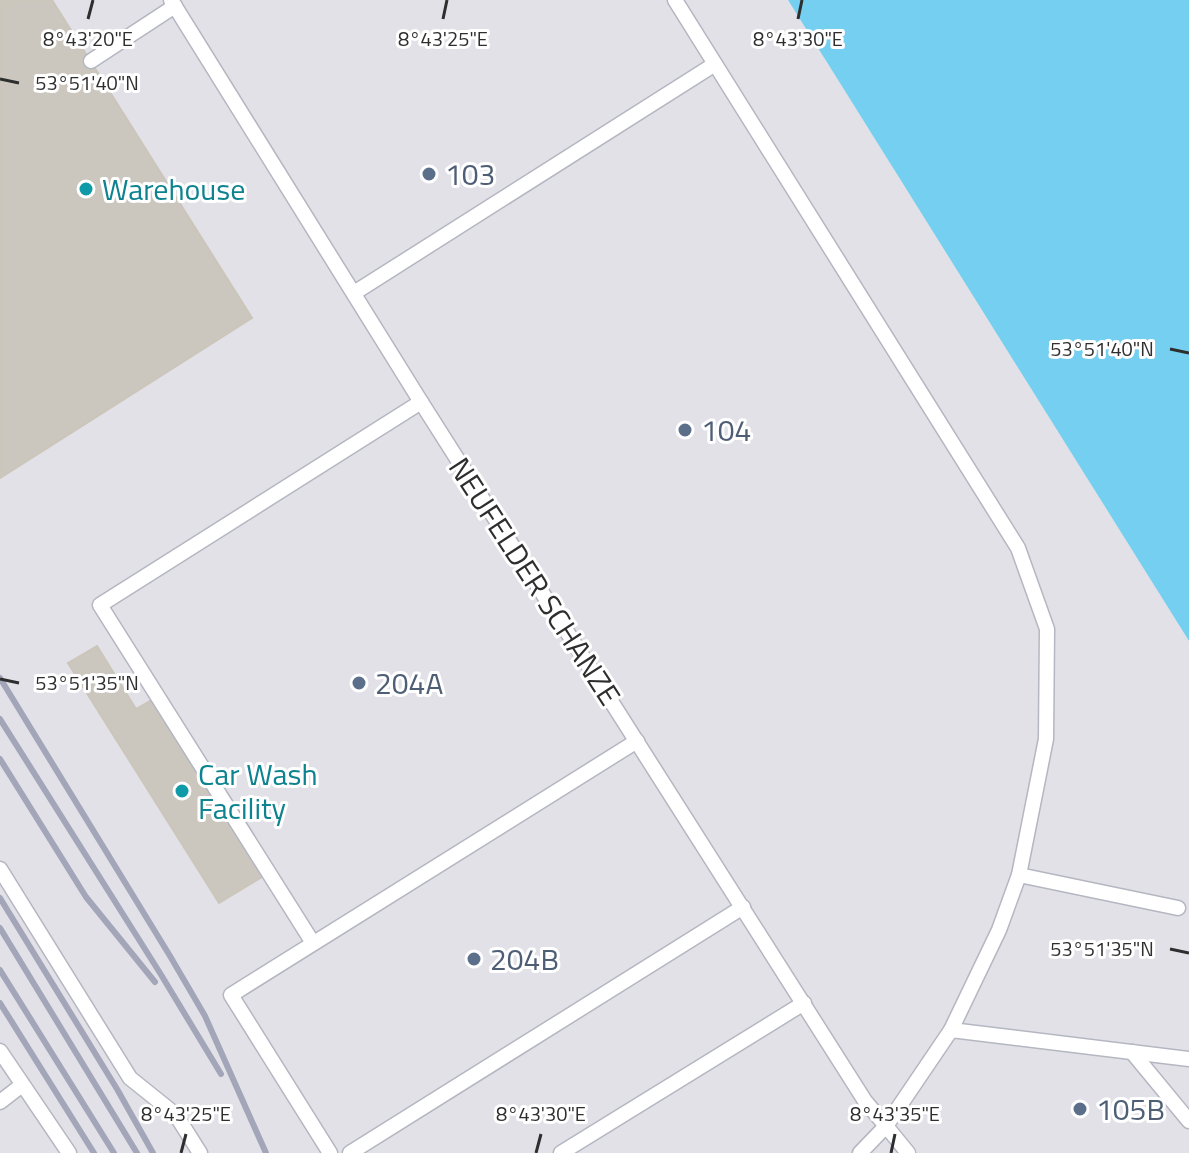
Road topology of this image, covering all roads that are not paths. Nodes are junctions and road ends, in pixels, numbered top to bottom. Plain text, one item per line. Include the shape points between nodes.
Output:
1 (675, 0) edge
2 (173, 3) edge
3 (91, 61) dead end
4 (715, 64) junction
5 (354, 293) junction
6 (421, 402) junction
7 (637, 741) junction
8 (0, 869) edge
9 (1019, 875) junction
10 (743, 907) junction
11 (1178, 908) dead end
12 (313, 943) junction
13 (804, 1003) junction
14 (951, 1030) junction
15 (0, 1051) edge
16 (1132, 1052) junction
17 (1189, 1059) edge
18 (22, 1085) junction
19 (0, 1102) edge
20 (1189, 1121) edge
21 (886, 1126) junction
22 (69, 1153) edge
23 (200, 1153) edge
24 (330, 1153) edge
25 (350, 1153) edge
26 (561, 1153) edge
27 (860, 1153) edge
28 (908, 1153) edge

1 - 4 lane
2 - 3 lane
2 - 5 lane, NEUFELDER SCHANZE
4 - 5 lane
4 - 9 lane via 1018,548 1047,629 1046,739
5 - 6 lane, NEUFELDER SCHANZE
6 - 7 lane, NEUFELDER SCHANZE
6 - 12 lane via 100,605
7 - 10 lane, NEUFELDER SCHANZE
7 - 12 lane
8 - 23 lane via 130,1078 176,1115
9 - 11 lane
9 - 14 lane
10 - 13 lane, NEUFELDER SCHANZE
10 - 25 lane
12 - 24 lane via 231,995
13 - 21 lane, NEUFELDER SCHANZE
13 - 26 lane
14 - 16 lane
14 - 21 lane
15 - 18 lane
16 - 17 lane
16 - 20 lane
18 - 19 lane
18 - 22 lane
21 - 27 lane
21 - 28 lane, NEUFELDER SCHANZE

